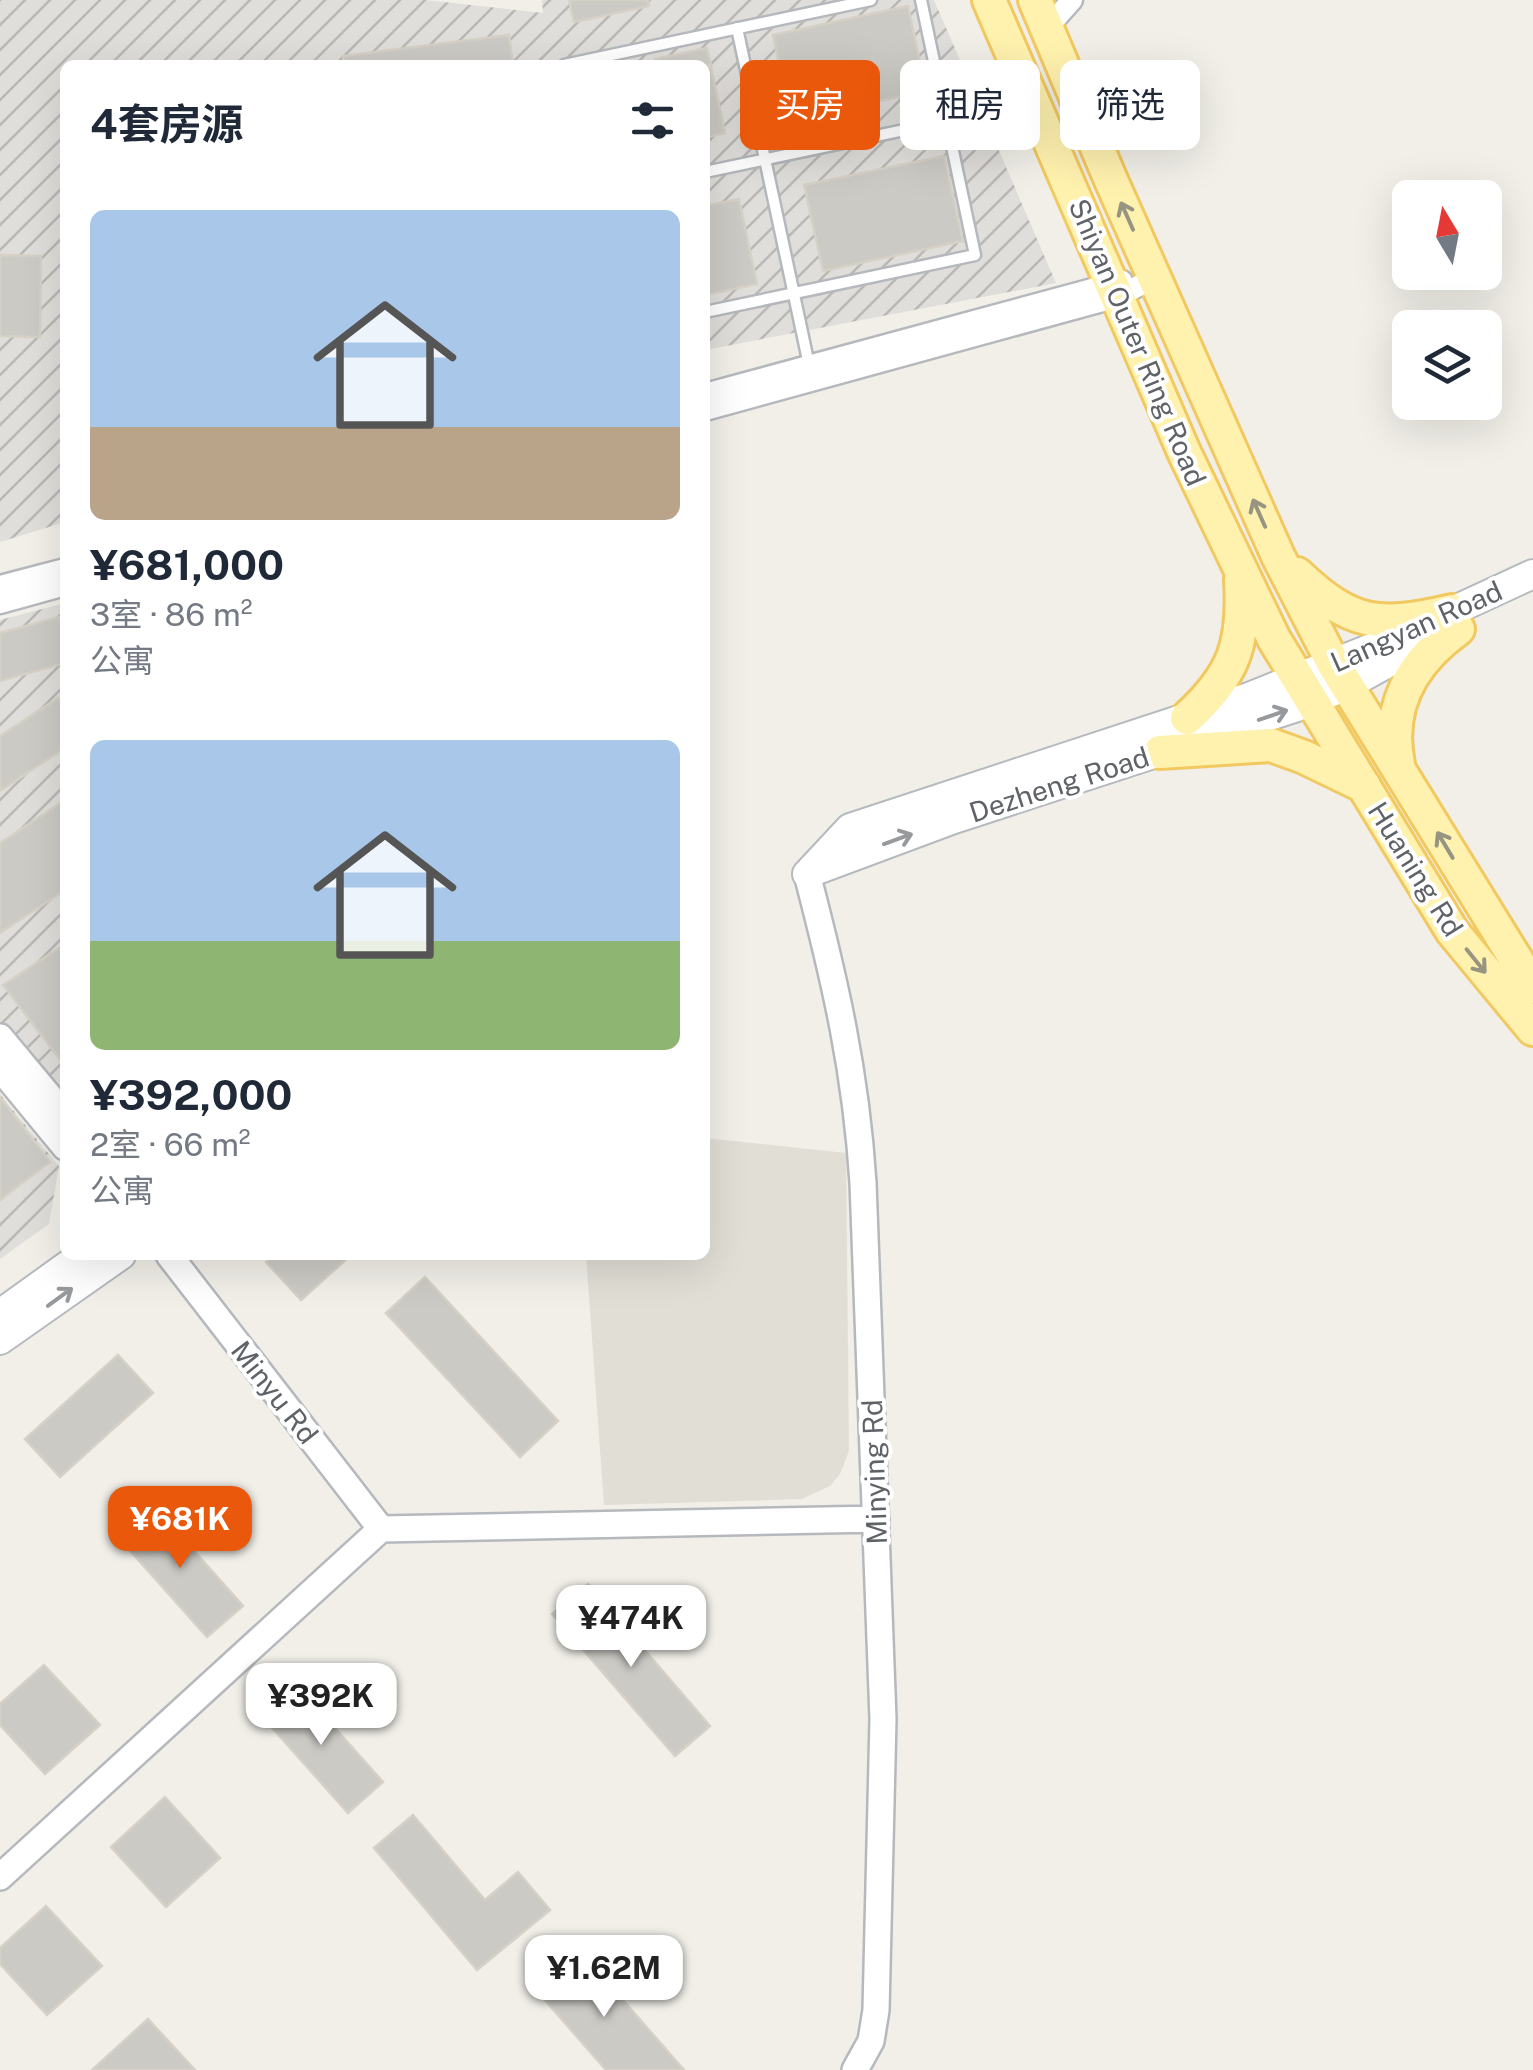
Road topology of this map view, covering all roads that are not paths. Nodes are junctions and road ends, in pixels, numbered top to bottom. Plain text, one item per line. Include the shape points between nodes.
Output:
1 (871, 0) edge
2 (921, 0) edge
3 (990, 0) edge
4 (1072, 0) edge
5 (1042, 13) edge
6 (737, 28) junction
7 (587, 60) edge
8 (933, 60) edge
9 (900, 131) edge
10 (952, 150) edge
11 (765, 160) junction
12 (710, 171) edge
13 (1154, 278) junction
14 (1114, 290) junction
15 (793, 293) junction
16 (710, 311) edge
17 (808, 365) junction
18 (710, 393) edge
19 (710, 409) edge
20 (1278, 556) junction
21 (60, 569) edge
22 (1240, 571) junction
23 (1533, 574) edge
24 (0, 586) edge
25 (60, 586) edge
26 (1533, 594) edge
27 (0, 603) edge
28 (1455, 620) junction
29 (1340, 674) junction
30 (1306, 688) junction
31 (1187, 718) junction
32 (1160, 752) junction
33 (1399, 768) junction
34 (1364, 786) junction
35 (807, 874) junction
36 (1533, 987) edge
37 (1533, 1029) edge
38 (0, 1037) edge
39 (0, 1068) edge
40 (60, 1110) edge
41 (60, 1142) edge
42 (75, 1260) edge
43 (114, 1260) edge
44 (173, 1260) edge
45 (0, 1314) edge
46 (0, 1340) edge
47 (876, 1519) junction
48 (381, 1530) junction
49 (0, 1877) edge
50 (855, 2070) edge

1 - 6 lane
2 - 8 lane
3 - 14 main road, Shiyan Outer Ring Road
4 - 5 street
13 -> 5 main road, Shiyan Outer Ring Road
6 - 7 lane
6 - 11 lane
9 - 11 lane
10 - 15 lane via 975,255
11 - 12 lane
11 - 15 lane
13 - 14 street
20 -> 13 main road, Shiyan Outer Ring Road
14 - 17 street
14 - 19 street
14 - 22 main road, Shiyan Outer Ring Road
15 - 16 lane
15 - 17 lane
17 - 18 street
20 - 28 main road via 1347,614
20 - 29 main road, Shiyan Outer Ring Road
21 - 24 street
22 - 30 main road, Shiyan Outer Ring Road
22 - 31 main road via 1236,654 1219,686
23 - 28 main road, Langyan Road
25 - 27 street
26 - 28 main road, Langyan Road
28 - 29 main road, Langyan Road via 1391,659
28 - 33 main road via 1400,698 1394,745
29 - 30 main road, Langyan Road
29 - 33 main road, Huaning Rd
30 - 31 main road, Dezheng Road
32 -> 30 main road, Dezheng Road
30 - 34 main road, Huaning Rd
31 - 35 main road, Dezheng Road via 850,828
32 - 34 main road via 1271,745
35 -> 32 main road, Dezheng Road
36 -> 33 main road, Huaning Rd
34 -> 37 main road, Huaning Rd via 1452,931
35 - 47 street, Minying Rd via 859,1112
38 - 40 street
39 - 41 street
42 - 45 main road
46 -> 43 main road
44 - 48 street, Minyu Rd
47 - 48 street
47 - 50 street, Minying Rd via 884,1778 878,1972 872,2040
48 - 49 street

